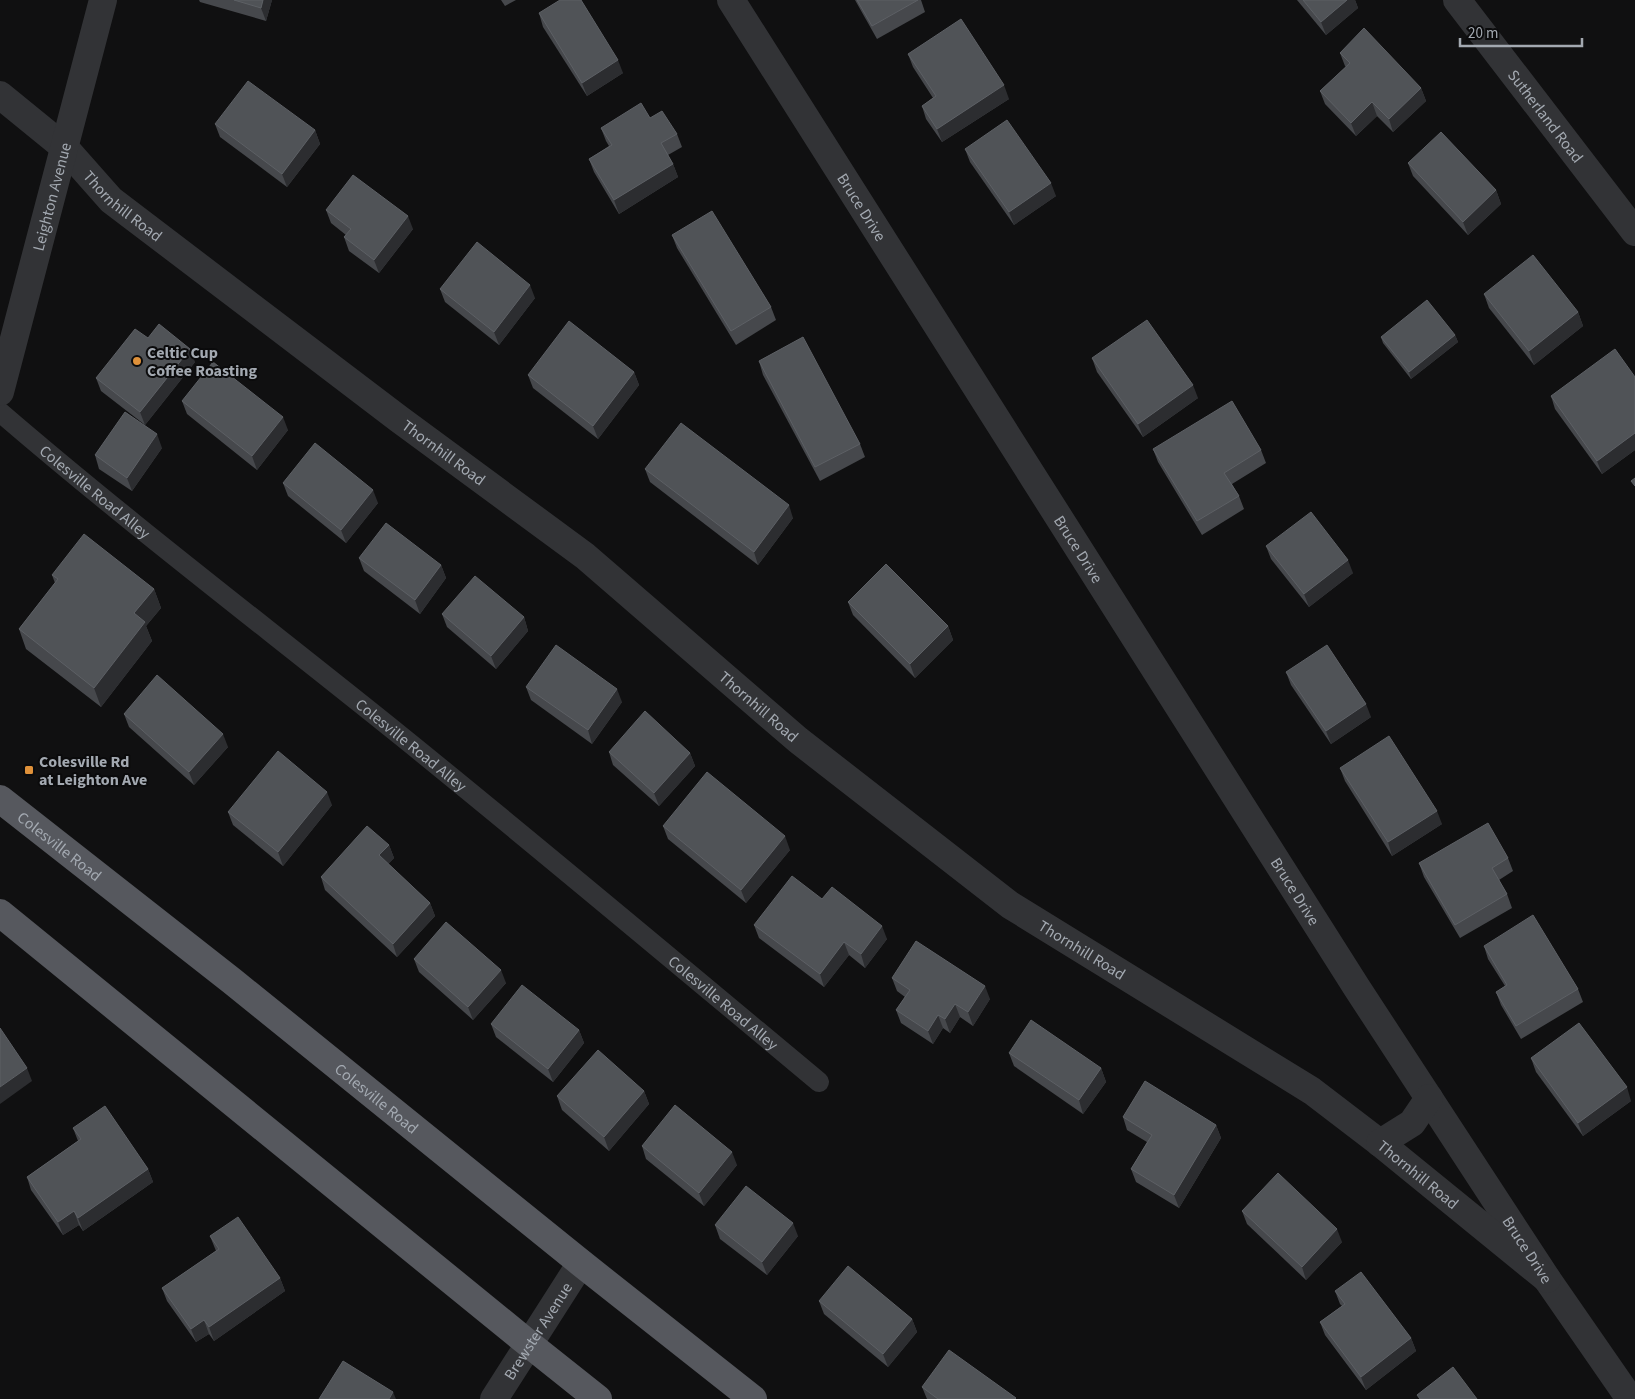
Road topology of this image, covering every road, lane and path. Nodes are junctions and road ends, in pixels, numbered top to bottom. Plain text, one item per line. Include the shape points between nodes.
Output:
1 (103, 0) edge
2 (731, 0) edge
3 (1457, 0) edge
4 (0, 95) edge
5 (65, 148) junction
6 (1635, 232) edge
7 (0, 392) edge
8 (0, 412) edge
9 (0, 799) edge
10 (0, 913) edge
11 (819, 1082) dead end
12 (1429, 1098) junction
13 (1380, 1143) junction
14 (582, 1263) junction
15 (1547, 1279) junction
16 (529, 1344) junction
17 (494, 1399) edge
18 (598, 1399) edge
19 (753, 1399) edge
20 (1630, 1399) edge

1 - 5 street, Leighton Avenue
2 - 12 street, Bruce Drive
3 - 6 street, Sutherland Road
4 - 5 street, Thornhill Road
5 - 7 street, Leighton Avenue
5 - 13 street, Thornhill Road via 111,200 585,556 798,740 1010,905 1312,1091
8 - 11 lane, Colesville Road Alley via 404,738
9 - 14 highway, Colesville Road
10 - 16 highway
12 - 13 street via 1412,1123
12 - 15 street, Bruce Drive
13 - 15 street, Thornhill Road
14 - 16 street, Brewster Avenue
14 - 19 highway, Colesville Road
15 - 20 street, Bruce Drive
16 - 17 street, Brewster Avenue
16 - 18 highway

